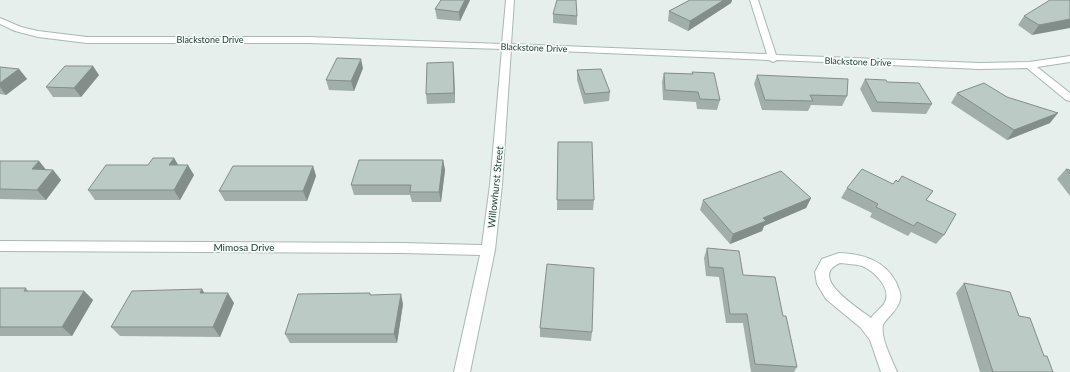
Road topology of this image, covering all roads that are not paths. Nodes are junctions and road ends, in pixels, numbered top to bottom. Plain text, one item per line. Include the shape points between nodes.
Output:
1 (510, 0) edge
2 (754, 0) edge
3 (0, 21) edge
4 (507, 47) junction
5 (773, 58) junction
6 (1070, 59) edge
7 (1029, 65) junction
8 (1070, 98) edge
9 (0, 246) edge
10 (488, 250) junction
11 (876, 336) junction
12 (462, 372) edge
13 (889, 372) edge

1 - 4 street, Willowhurst Street
2 - 5 street
3 - 4 street, Blackstone Drive via 38,34 87,40 308,40
4 - 5 street, Blackstone Drive
4 - 10 street, Willowhurst Street
5 - 7 street, Blackstone Drive via 966,66
6 - 7 street, Blackstone Drive
7 - 8 street
9 - 10 street, Mimosa Drive
10 - 12 street, Willowhurst Street
11 - 11 street via 866,323 831,295 824,284 822,272 827,263 839,258 852,258 880,270 889,281 894,295 890,308 878,318
11 - 13 street

